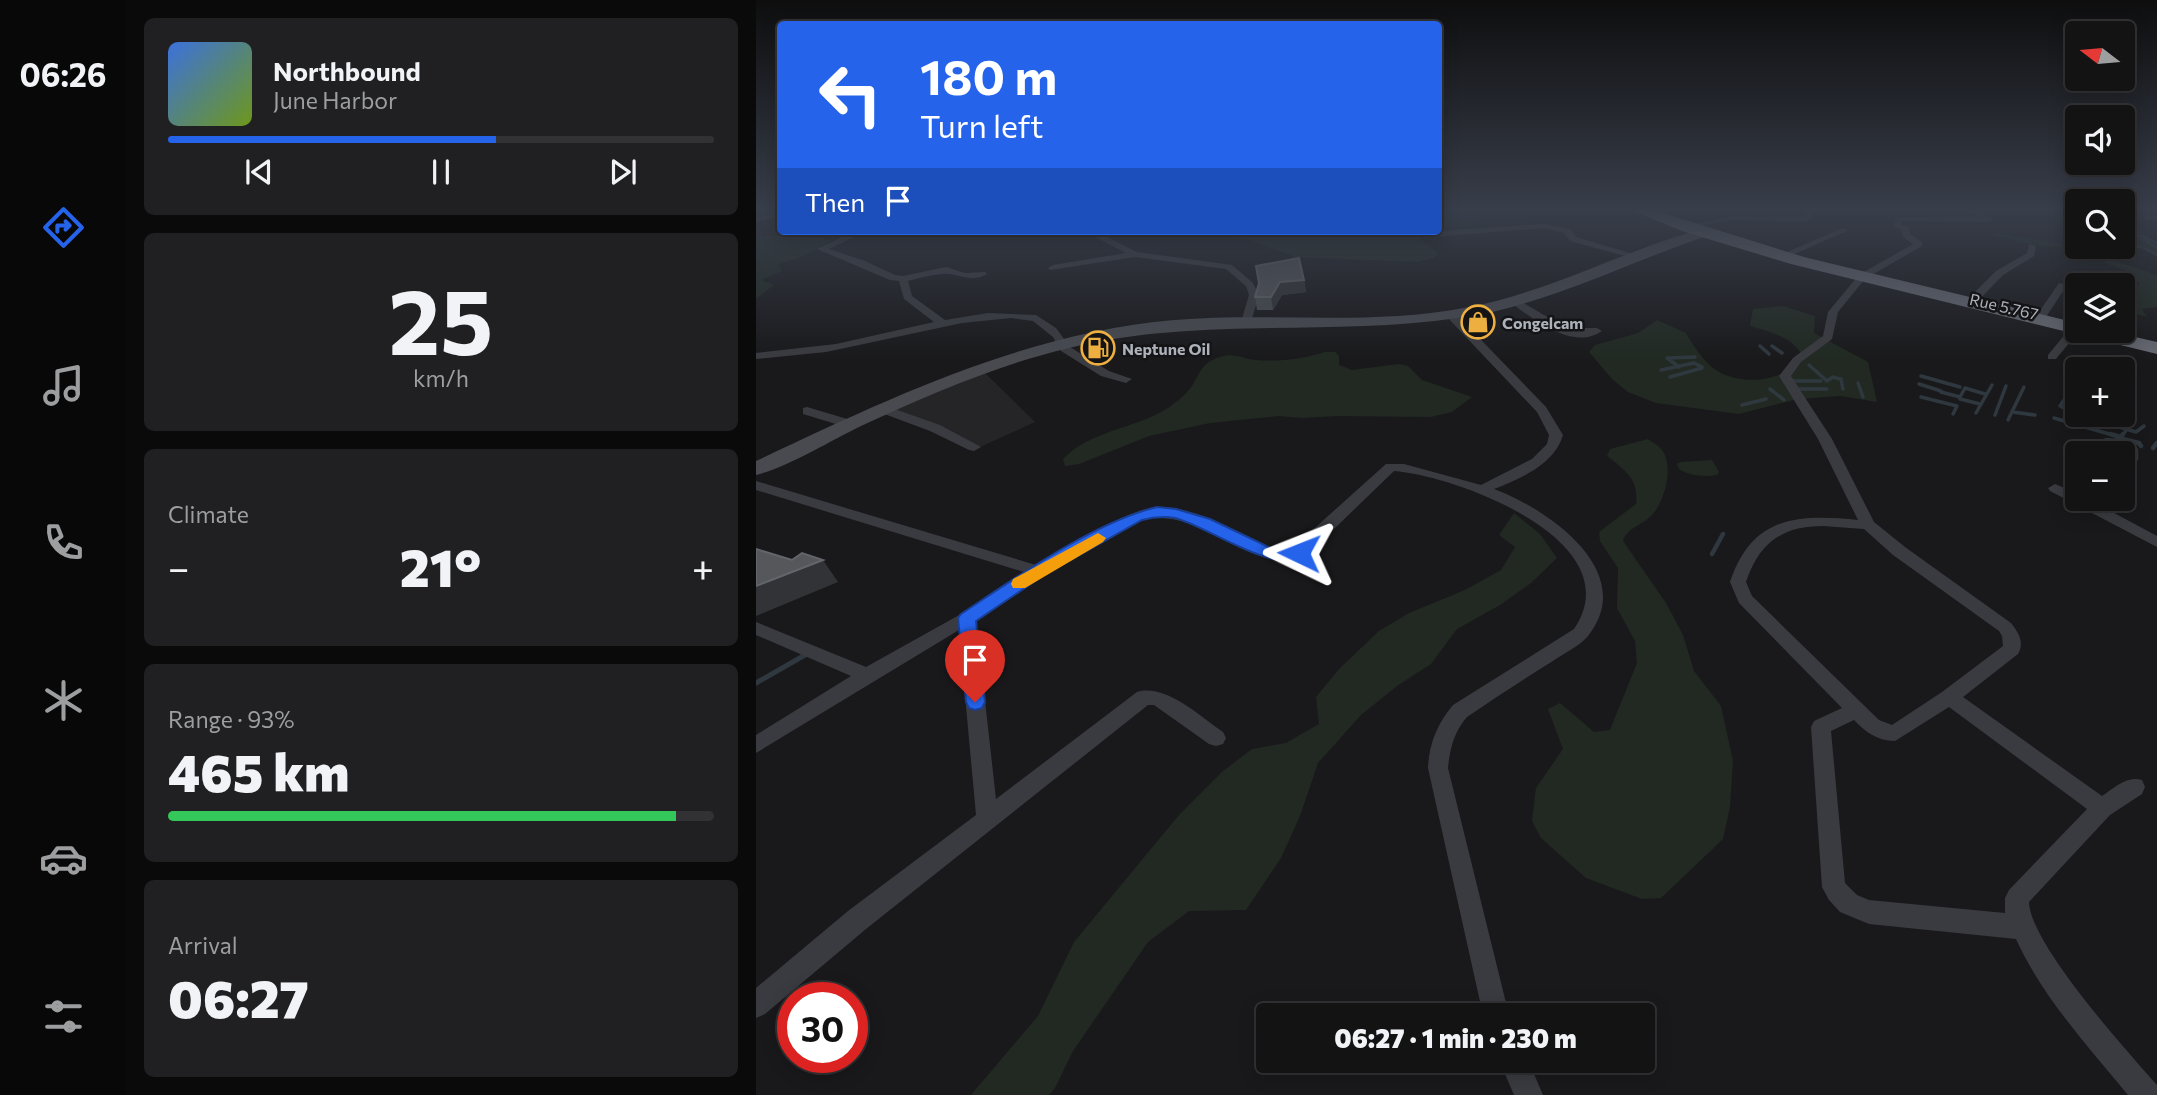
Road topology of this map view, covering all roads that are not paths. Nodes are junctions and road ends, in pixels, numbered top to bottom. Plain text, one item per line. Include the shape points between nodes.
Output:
1 (853, 259) edge
2 (1105, 259) edge
3 (1171, 259) edge
4 (1628, 259) edge
5 (1804, 259) edge
6 (1805, 259) edge
7 (1893, 259) edge
8 (2020, 259) edge
9 (1053, 268) dead end
10 (982, 274) dead end
11 (1864, 276) junction
12 (903, 279) junction
13 (2062, 285) dead end
14 (1974, 299) junction
15 (1516, 302) junction
16 (1451, 315) junction
17 (2042, 315) junction
18 (1246, 322) junction
19 (2065, 323) edge
20 (944, 324) junction
21 (2065, 325) edge
22 (1597, 331) dead end
23 (2135, 337) edge
24 (1064, 342) junction
25 (2135, 342) edge
26 (2157, 342) edge
27 (2065, 343) edge
28 (2157, 348) edge
29 (756, 356) edge
30 (2052, 357) dead end
31 (1126, 379) dead end
32 (883, 409) junction
33 (807, 411) dead end
34 (849, 424) junction
35 (974, 447) dead end
36 (757, 468) edge
37 (756, 485) edge
38 (2055, 488) dead end
39 (1480, 489) junction
40 (2065, 493) edge
41 (2099, 511) edge
42 (1868, 525) junction
43 (2157, 542) edge
44 (1038, 571) junction
45 (967, 618) junction
46 (756, 628) edge
47 (867, 675) junction
48 (1950, 697) junction
49 (1857, 710) junction
50 (1216, 738) dead end
51 (756, 745) edge
52 (2134, 787) dead end
53 (2102, 808) junction
54 (987, 818) junction
55 (2021, 928) junction
56 (1493, 1003) edge
57 (756, 1005) edge
58 (1519, 1073) edge
59 (1529, 1095) edge
60 (2147, 1095) edge

1 - 12 street
2 - 9 street
3 - 18 street via 1233,268 1254,295
4 - 15 main road
5 - 11 highway
6 - 11 highway, Rue 5.767
7 - 11 street
8 - 14 street via 1991,278
10 - 12 street via 946,270
11 - 14 highway, Rue 5.767
11 - 21 highway
11 - 42 street via 1834,308 1828,337 1797,360 1785,376 1825,439
12 - 20 street via 906,297
13 - 17 street
14 - 17 highway, Rue 5.767
15 - 16 main road
15 - 22 street via 1559,331 1582,335
16 - 18 main road
16 - 39 street via 1542,410 1556,435 1551,447 1529,467
17 - 19 highway, Rue 5.767
18 - 24 main road via 1174,325
20 - 24 street via 995,316 1028,317 1039,320
20 - 29 street via 833,347
23 - 26 highway
24 - 31 street via 1065,349 1099,371
24 - 32 main road
25 - 28 highway
27 - 30 street
32 - 34 main road
32 - 35 street
33 - 34 street
34 - 36 main road
37 - 44 street
38 - 40 street
39 - 44 street via 1391,467 1299,553 1290,556 1275,556 1205,523 1157,512 1137,517
39 - 56 street via 1523,508 1566,541 1585,562 1598,601 1590,624 1580,634 1460,712 1450,723 1439,751 1438,768
41 - 43 street
42 - 48 street via 2011,635 2012,649
42 - 49 street via 1796,523 1784,527 1757,544 1738,582 1745,599
44 - 45 street
45 - 47 street
45 - 54 street
46 - 47 street
47 - 51 street
48 - 49 street via 1895,733 1872,726
48 - 53 street
49 - 55 street via 1821,727 1834,887 1841,898 1869,912
50 - 54 street via 1158,698 1144,697
52 - 53 street
53 - 55 street via 2017,898
54 - 57 street
55 - 60 street via 2091,1030
58 - 59 street

